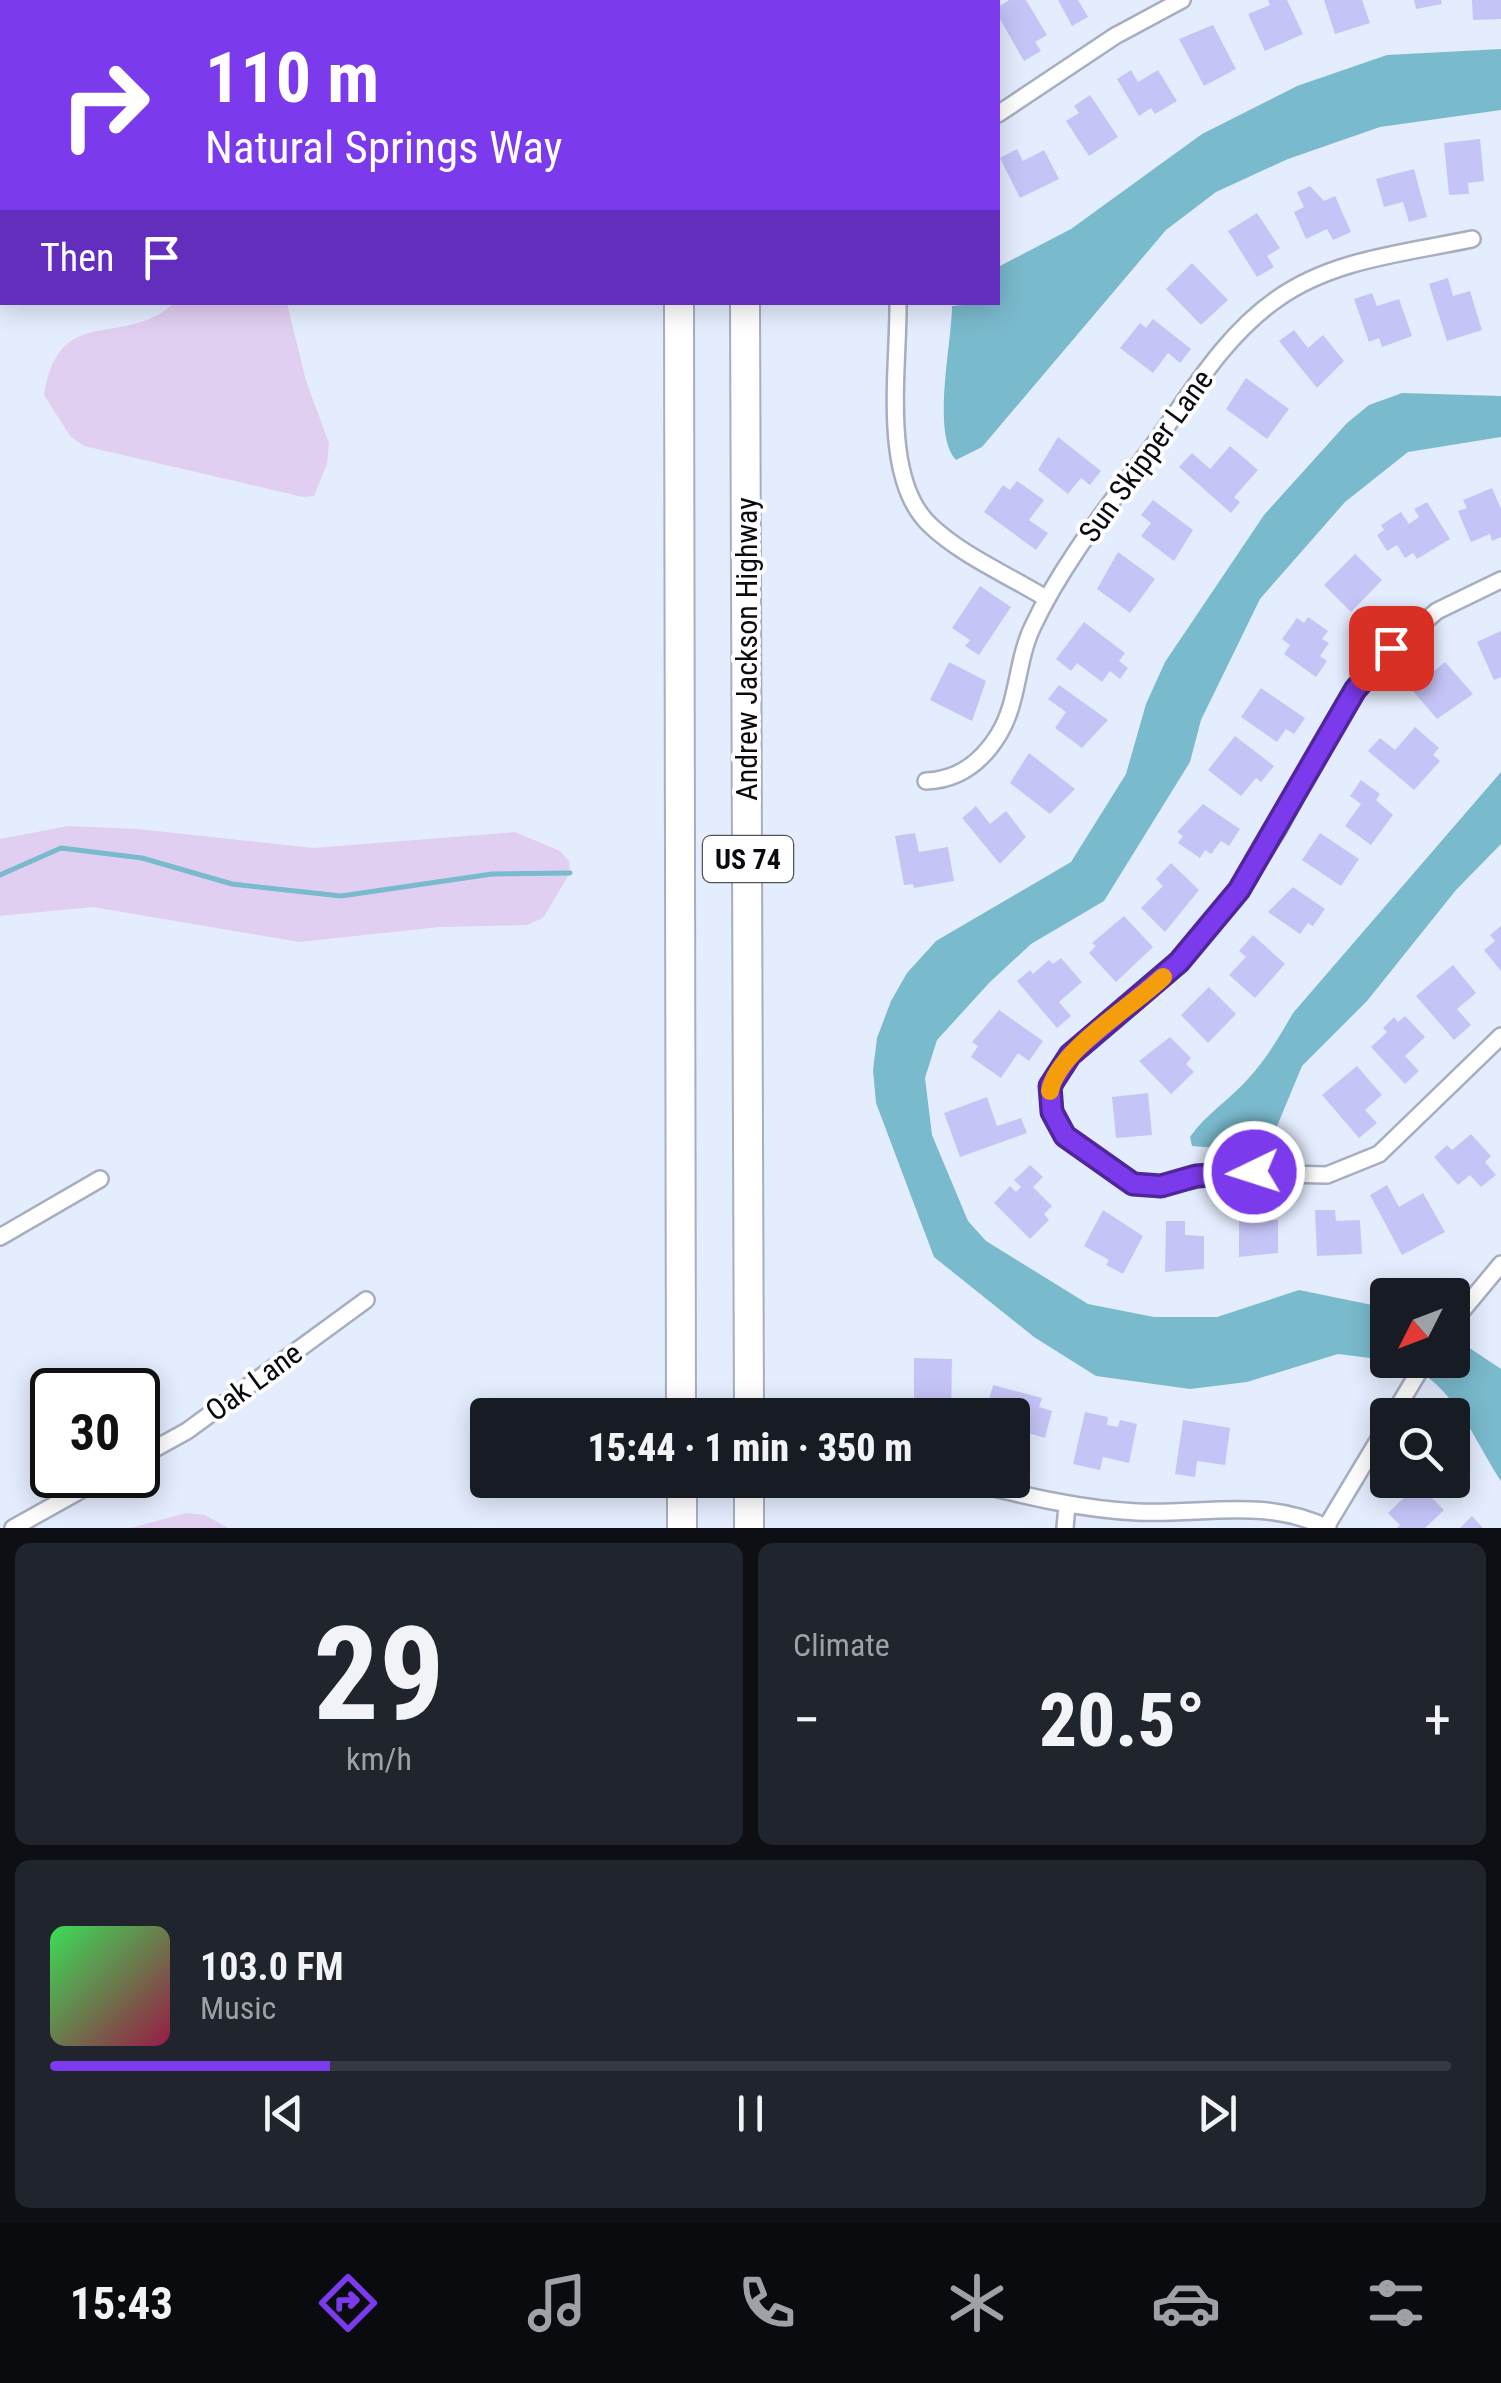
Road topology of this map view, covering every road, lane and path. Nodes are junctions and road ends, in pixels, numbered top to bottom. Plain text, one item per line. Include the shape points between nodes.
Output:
1 (1182, 0) edge
2 (1000, 113) edge
3 (1472, 239) dead end
4 (679, 305) edge
5 (745, 305) edge
6 (898, 305) edge
7 (1501, 580) edge
8 (1047, 598) junction
9 (926, 781) dead end
10 (1501, 1036) edge
11 (100, 1179) dead end
12 (0, 1236) edge
13 (1501, 1264) edge
14 (366, 1300) dead end
15 (1470, 1302) edge
16 (682, 1398) edge
17 (748, 1398) edge
18 (160, 1446) edge
19 (1370, 1454) edge
20 (1030, 1496) edge
21 (66, 1498) edge
22 (682, 1498) edge
23 (748, 1498) edge
24 (1067, 1505) junction
25 (1327, 1527) edge
26 (12, 1528) edge
27 (682, 1528) edge
28 (748, 1528) edge
29 (1065, 1528) edge

1 - 2 street
3 - 8 street, Sun Skipper Lane via 1334,270 1257,315 1212,365
4 - 16 highway, US 74
5 - 17 highway, Andrew Jackson Highway / US 74
6 - 8 street via 900,469 910,498 932,527
7 - 10 street via 1422,621 1366,674 1239,890 1179,962 1061,1065 1049,1100 1065,1136 1133,1184 1161,1186 1230,1173 1327,1175 1380,1154
8 - 9 street, Sun Skipper Lane via 1028,636 998,736 961,773
11 - 12 street
13 - 15 street
14 - 18 street, Oak Lane
19 - 25 street
20 - 24 street
21 - 26 street
22 - 27 highway
23 - 28 highway
24 - 25 street via 1157,1512 1266,1508
24 - 29 street

